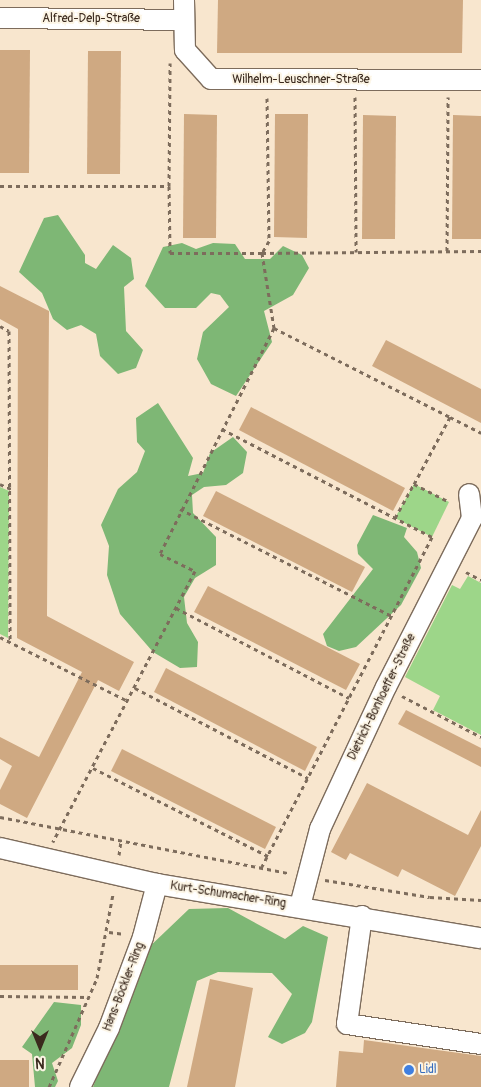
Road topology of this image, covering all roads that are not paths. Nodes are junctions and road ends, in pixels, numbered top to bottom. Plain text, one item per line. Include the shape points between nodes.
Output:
1 (183, 10) edge
2 (0, 18) edge
3 (481, 80) edge
4 (469, 494) dead end
5 (0, 848) edge
6 (157, 884) junction
7 (300, 906) junction
8 (362, 916) junction
9 (481, 929) edge
10 (458, 934) junction
11 (481, 938) edge
12 (481, 1044) edge
13 (80, 1087) edge

1 - 2 street, Alfred-Delp-Straße
1 - 3 street, Wilhelm-Leuschner-Straße via 186,50 211,80
4 - 7 street, Dietrich-Bonhoeffer-Straße via 472,518 386,687 320,829
5 - 6 street, Kurt-Schumacher-Ring
6 - 7 street, Kurt-Schumacher-Ring
6 - 13 street, Hans-Böckler-Ring via 140,946 109,1028
7 - 8 street, Kurt-Schumacher-Ring
8 - 10 street, Kurt-Schumacher-Ring
8 - 12 street via 347,1024
9 - 10 street, Kurt-Schumacher-Ring
10 - 11 street, Kurt-Schumacher-Ring

